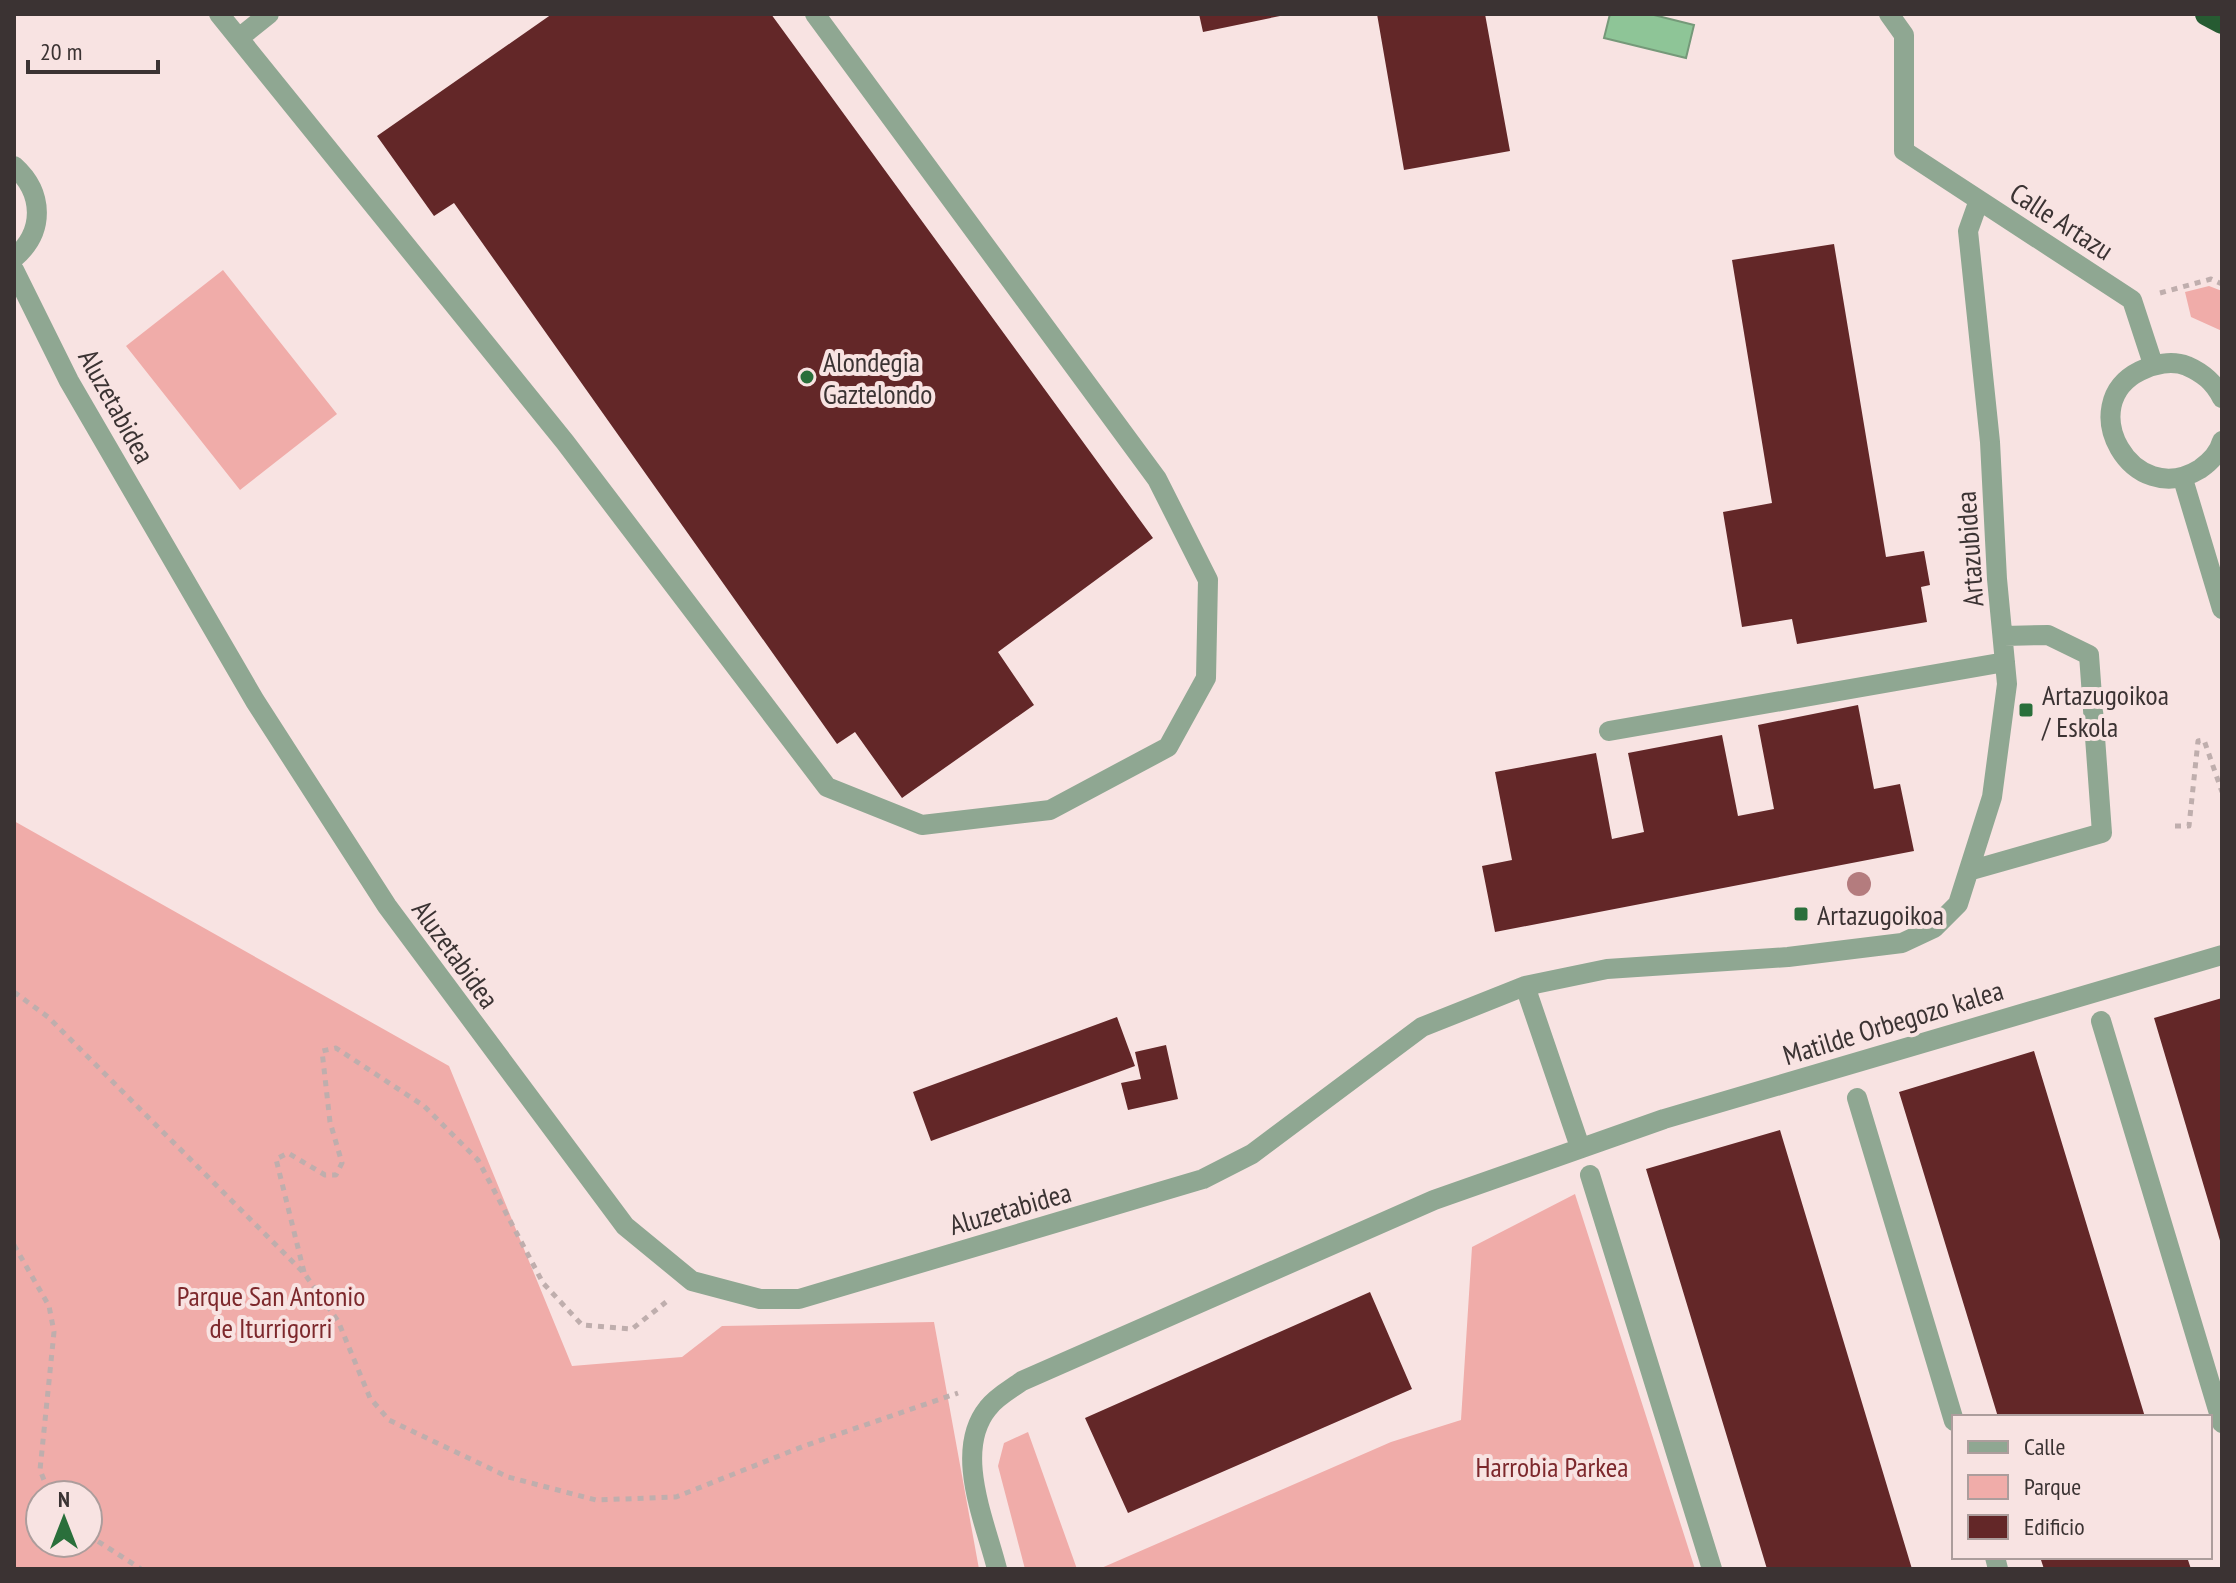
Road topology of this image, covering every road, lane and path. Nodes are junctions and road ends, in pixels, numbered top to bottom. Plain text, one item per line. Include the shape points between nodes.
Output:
1 (219, 14) edge
2 (269, 14) edge
3 (815, 14) edge
4 (1889, 14) edge
5 (2207, 14) edge
6 (2222, 22) edge
7 (239, 38) junction
8 (14, 166) edge
9 (1979, 200) junction
10 (14, 258) edge
11 (14, 270) edge
12 (2222, 284) edge
13 (2132, 300) junction
14 (2153, 364) junction
15 (2222, 398) edge
16 (2222, 441) edge
17 (2183, 479) junction
18 (2222, 609) edge
19 (2004, 636) junction
20 (2005, 662) junction
21 (1609, 731) dead end
22 (2222, 792) edge
23 (2175, 826) dead end
24 (1972, 870) junction
25 (2222, 955) edge
26 (1525, 986) junction
27 (14, 992) edge
28 (2101, 1021) dead end
29 (1857, 1098) dead end
30 (1580, 1147) junction
31 (1590, 1175) dead end
32 (14, 1245) edge
33 (304, 1273) junction
34 (692, 1281) junction
35 (960, 1392) dead end
36 (1952, 1415) edge
37 (2222, 1423) edge
38 (44, 1479) edge
39 (104, 1545) edge
40 (141, 1569) edge
41 (997, 1569) edge
42 (1712, 1569) edge

1 - 7 street
2 - 7 street
3 - 7 street via 1157,479 1208,580 1206,678 1168,747 1050,810 922,825 827,787 565,442
4 - 9 street, Calle Artazu via 1904,35 1904,151
5 - 6 highway
8 - 10 street via 35,193 38,213 35,232
9 - 13 street, Calle Artazu
9 - 19 street, Artazubidea via 1968,231
11 - 34 street, Aluzetabidea via 69,381 255,701 387,906 625,1226
12 - 13 path via 2211,279
13 - 14 street
14 - 15 street via 2180,363 2204,374
14 - 17 street via 2132,375 2117,394 2110,416 2113,440 2126,460 2145,474
16 - 17 street via 2209,463
17 - 18 street
19 - 20 street
19 - 24 street, Artazubidea via 2048,635 2089,655 2102,833
20 - 21 street
20 - 24 street via 2007,684 1992,797
22 - 23 path via 2204,740 2198,741 2189,826
24 - 26 street via 1958,904 1934,928 1902,943 1607,969
25 - 30 street, Matilde Orbegozo kalea
26 - 30 street
26 - 34 street, Aluzetabidea via 1422,1027 1252,1154 1203,1179 799,1299 760,1299
27 - 33 path via 48,1017
28 - 37 street
29 - 36 street
30 - 41 street via 1434,1200 1022,1381 988,1407 971,1439 976,1485
31 - 42 street
32 - 38 path via 49,1306 54,1332 40,1470
33 - 34 path via 276,1159 288,1153 325,1175 336,1175 342,1163 330,1122 322,1051 336,1048 424,1106 478,1160 543,1283 582,1325 632,1329
33 - 35 path via 338,1321 370,1398 389,1420 508,1477 596,1500 676,1497
39 - 40 path

